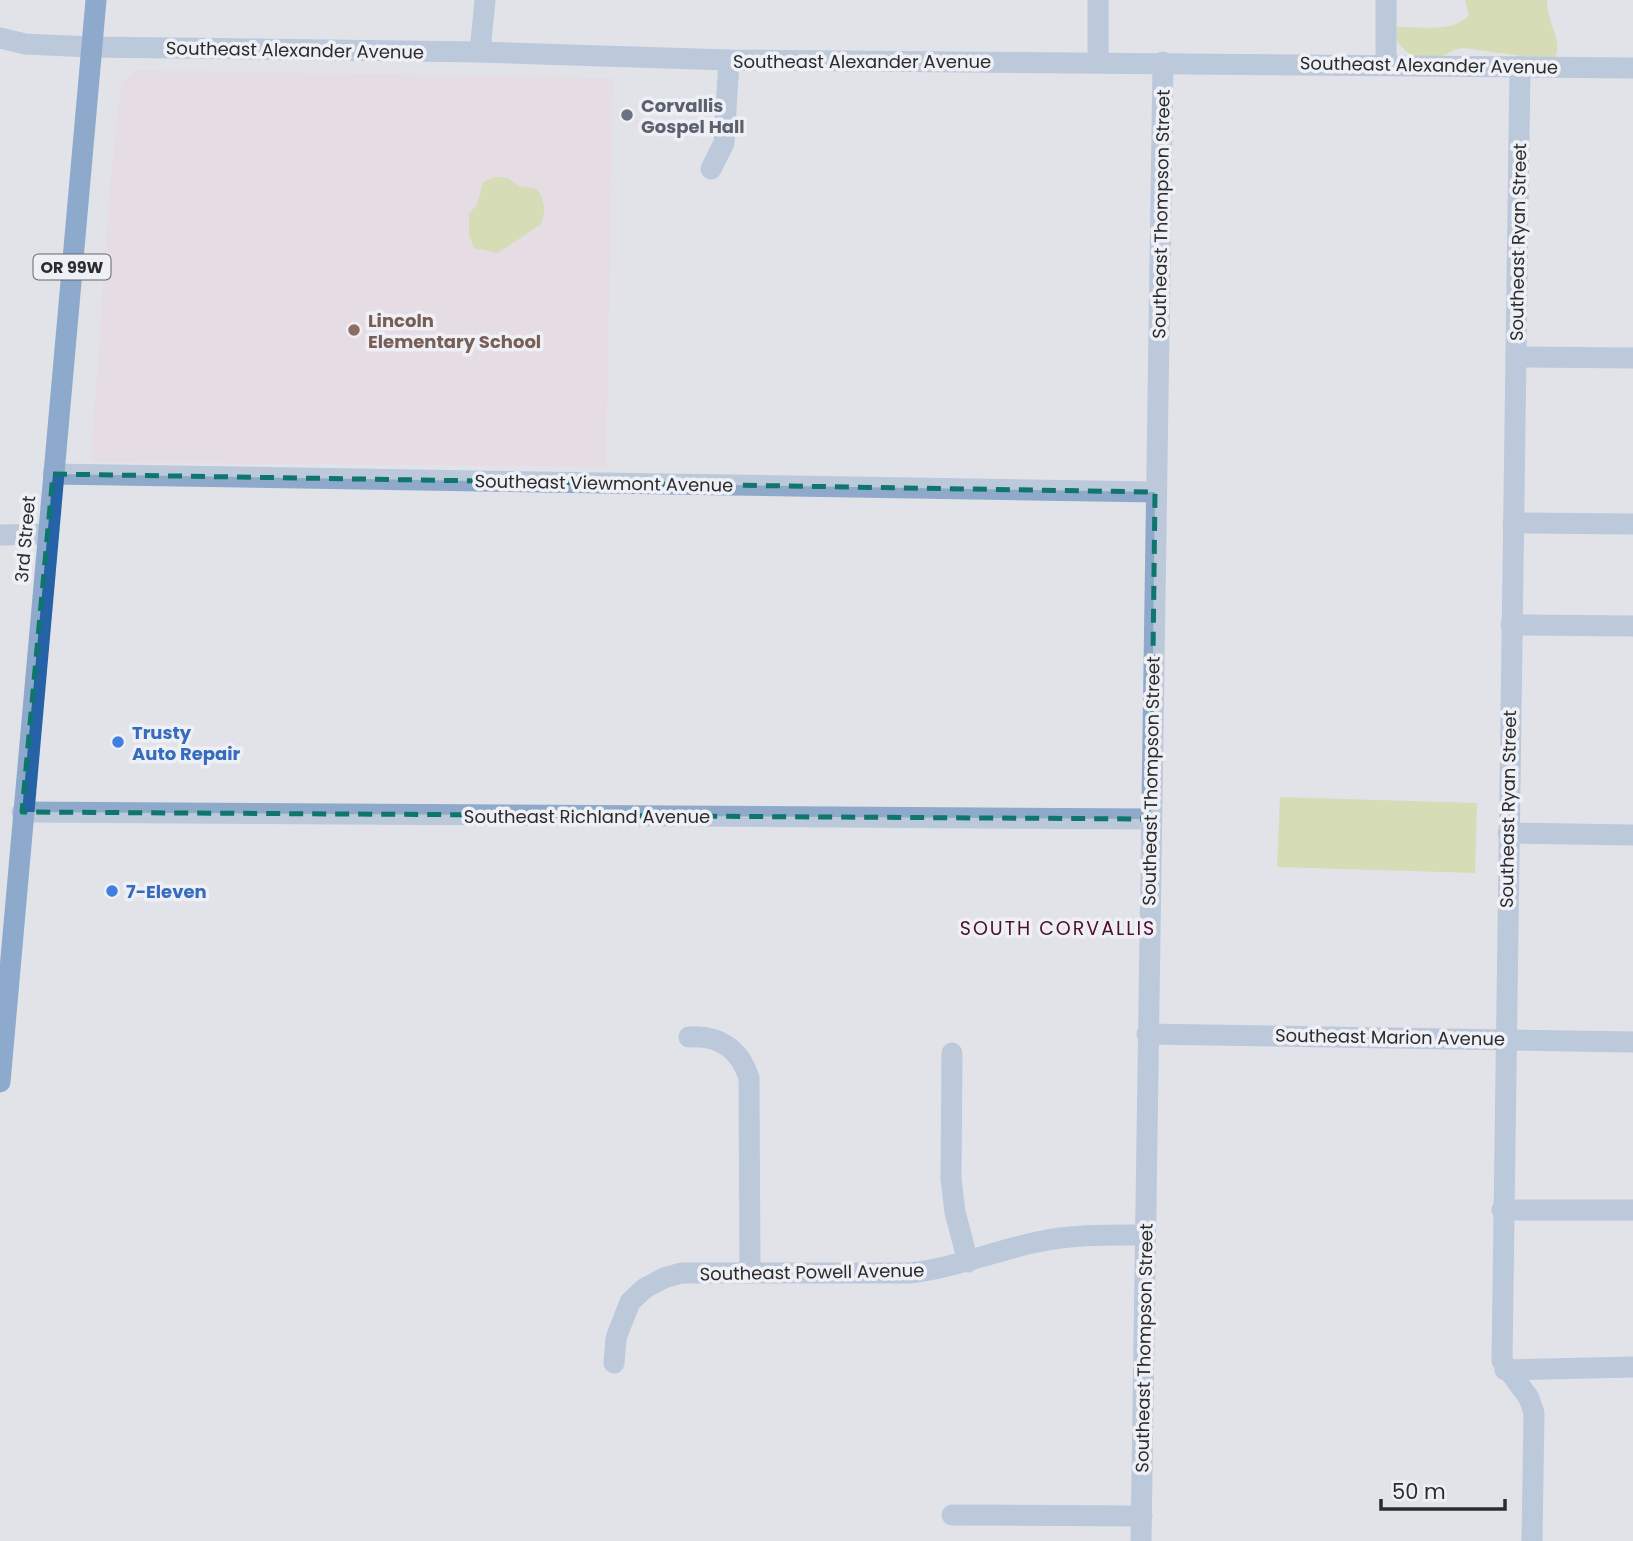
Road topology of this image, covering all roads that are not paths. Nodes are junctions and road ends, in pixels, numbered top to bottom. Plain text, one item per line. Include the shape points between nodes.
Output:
1 (96, 0) edge
2 (485, 0) edge
3 (1098, 0) edge
4 (1386, 0) edge
5 (0, 38) edge
6 (91, 47) junction
7 (480, 52) junction
8 (729, 60) junction
9 (1098, 62) junction
10 (1163, 62) junction
11 (1386, 64) junction
12 (1520, 66) junction
13 (1633, 68) edge
14 (711, 169) dead end
15 (1516, 357) junction
16 (1633, 358) edge
17 (53, 474) junction
18 (1155, 492) junction
19 (1513, 523) junction
20 (1633, 524) edge
21 (48, 534) junction
22 (0, 535) edge
23 (1511, 625) junction
24 (1633, 626) edge
25 (22, 812) junction
26 (1151, 819) junction
27 (1508, 833) junction
28 (1633, 835) edge
29 (1147, 1034) junction
30 (689, 1037) dead end
31 (1504, 1038) junction
32 (1633, 1042) edge
33 (952, 1053) dead end
34 (0, 1082) edge
35 (1502, 1210) junction
36 (1633, 1210) edge
37 (1146, 1235) junction
38 (968, 1262) junction
39 (750, 1273) junction
40 (614, 1363) dead end
41 (1633, 1367) edge
42 (1505, 1370) junction
43 (952, 1515) dead end
44 (1142, 1516) junction
45 (1141, 1541) edge
46 (1532, 1541) edge

1 - 6 highway, 3rd Street / OR 99W
2 - 7 street
3 - 9 street
4 - 11 street
5 - 6 street, Southeast Alexander Avenue via 25,44
6 - 7 street, Southeast Alexander Avenue
6 - 17 highway, 3rd Street / OR 99W
7 - 8 street, Southeast Alexander Avenue
8 - 9 street, Southeast Alexander Avenue
8 - 14 street via 724,143
9 - 10 street, Southeast Alexander Avenue
10 - 11 street, Southeast Alexander Avenue
10 - 18 street, Southeast Thompson Street
11 - 12 street, Southeast Alexander Avenue
12 - 13 street, Southeast Alexander Avenue
12 - 15 street, Southeast Ryan Street
15 - 16 street
15 - 19 street, Southeast Ryan Street
17 - 18 street, Southeast Viewmont Avenue
17 - 21 highway, 3rd Street / OR 99W
18 - 26 street, Southeast Thompson Street
19 - 20 street
19 - 23 street, Southeast Ryan Street
21 - 22 street
21 - 25 highway, 3rd Street / OR 99W
23 - 24 street
23 - 27 street, Southeast Ryan Street
25 - 26 street, Southeast Richland Avenue
25 - 34 highway, 3rd Street / OR 99W
26 - 29 street, Southeast Thompson Street
27 - 28 street
27 - 31 street, Southeast Ryan Street
29 - 31 street, Southeast Marion Avenue
29 - 37 street, Southeast Thompson Street
30 - 39 street via 728,1045 749,1078
31 - 32 street, Southeast Marion Avenue
31 - 35 street, Southeast Ryan Street
33 - 38 street via 951,1179
35 - 36 street
35 - 42 street, Southeast Ryan Street
37 - 38 street, Southeast Powell Avenue via 1070,1236
37 - 44 street, Southeast Thompson Street
38 - 39 street, Southeast Powell Avenue via 910,1273
39 - 40 street, Southeast Powell Avenue via 681,1273 645,1287 629,1302
41 - 42 street
42 - 46 street via 1529,1398 1534,1413
43 - 44 street
44 - 45 street, Southeast Thompson Street

